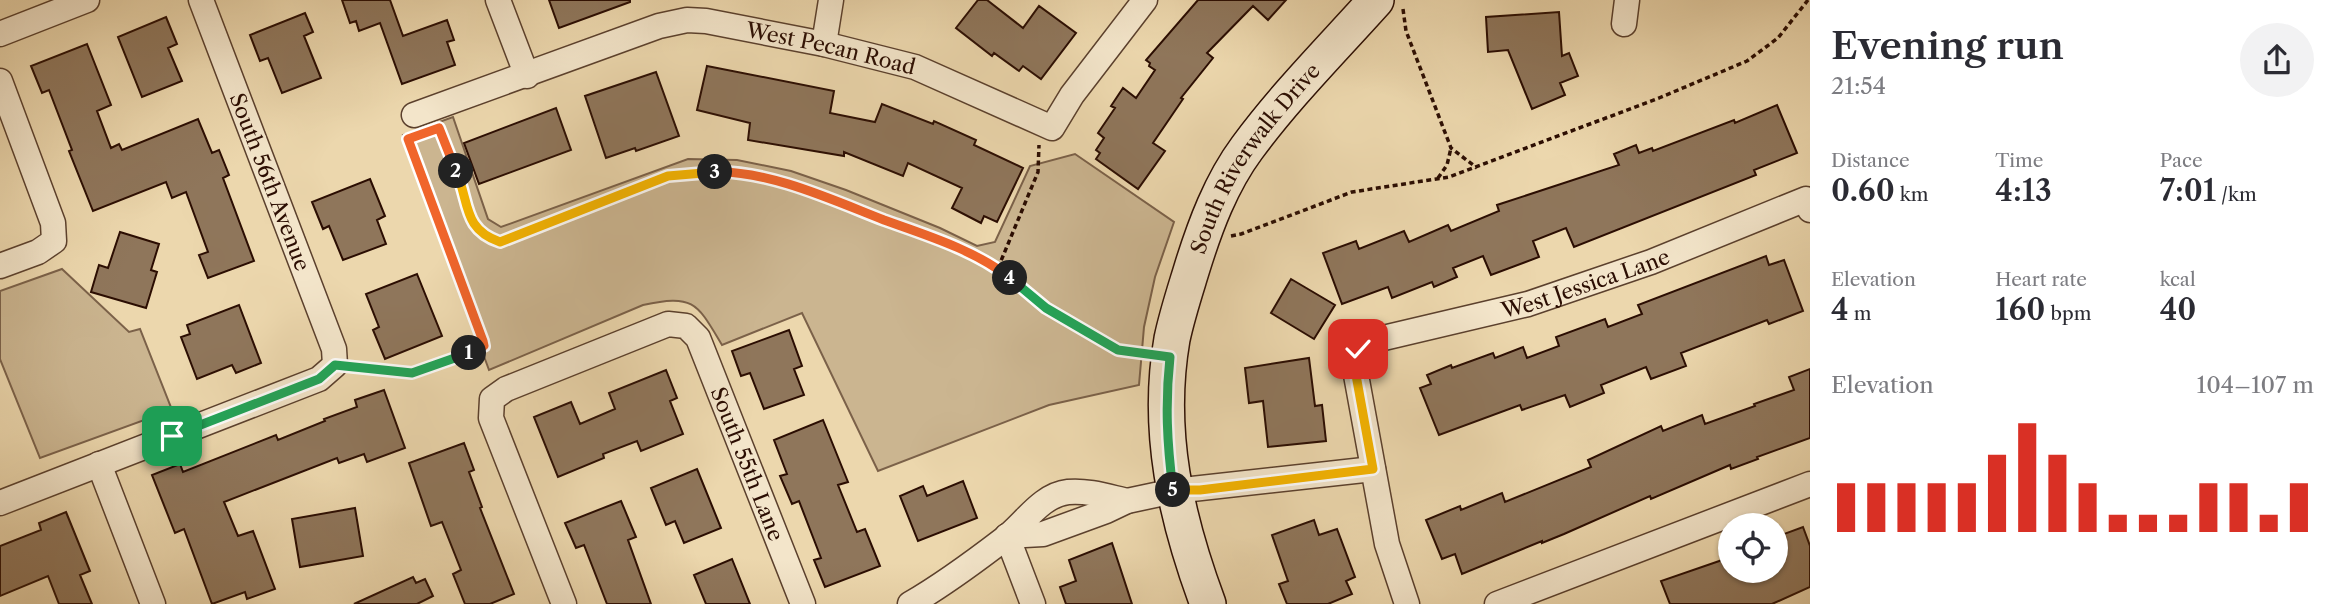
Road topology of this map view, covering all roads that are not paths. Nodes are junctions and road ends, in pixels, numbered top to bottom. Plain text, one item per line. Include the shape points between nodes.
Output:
1 (87, 0) edge
2 (201, 0) edge
3 (498, 0) edge
4 (831, 0) edge
5 (1145, 0) edge
6 (1390, 2) edge
7 (0, 34) edge
8 (824, 44) junction
9 (527, 76) junction
10 (0, 81) edge
11 (426, 124) road end
12 (1808, 204) edge
13 (0, 267) edge
14 (99, 464) junction
15 (1373, 469) junction
16 (1810, 484) edge
17 (1174, 491) junction
18 (1052, 498) junction
19 (1127, 501) junction
20 (0, 503) edge
21 (1063, 527) junction
22 (1007, 536) junction
23 (153, 604) edge
24 (564, 604) edge
25 (803, 604) edge
26 (910, 604) edge
27 (1033, 604) edge
28 (1208, 604) edge
29 (1407, 604) edge
30 (1497, 604) edge

1 - 7 street
2 - 14 street, South 56th Avenue via 334,349 335,365 319,379
3 - 9 street
4 - 8 street
5 - 8 street, West Pecan Road via 1052,128 915,67
6 - 17 street, South Riverwalk Drive via 1281,105 1246,150 1221,193 1201,241 1171,348 1166,441
8 - 9 street, West Pecan Road via 687,20 659,26
9 - 11 street, West Pecan Road
10 - 13 street via 53,223 54,241
12 - 15 street, West Jessica Lane via 1528,304 1375,340 1358,349 1354,364
14 - 20 street
14 - 23 street
15 - 17 street
15 - 29 street via 1387,544
16 - 30 street
17 - 19 street
17 - 28 street, South Riverwalk Drive
18 - 19 street via 1067,492
18 - 21 street
18 - 22 street
19 - 21 street
21 - 22 street via 1043,534
22 - 26 street
22 - 27 street
24 - 25 street, South 55th Lane via 491,418 492,399 506,388 668,324 686,326 698,338

